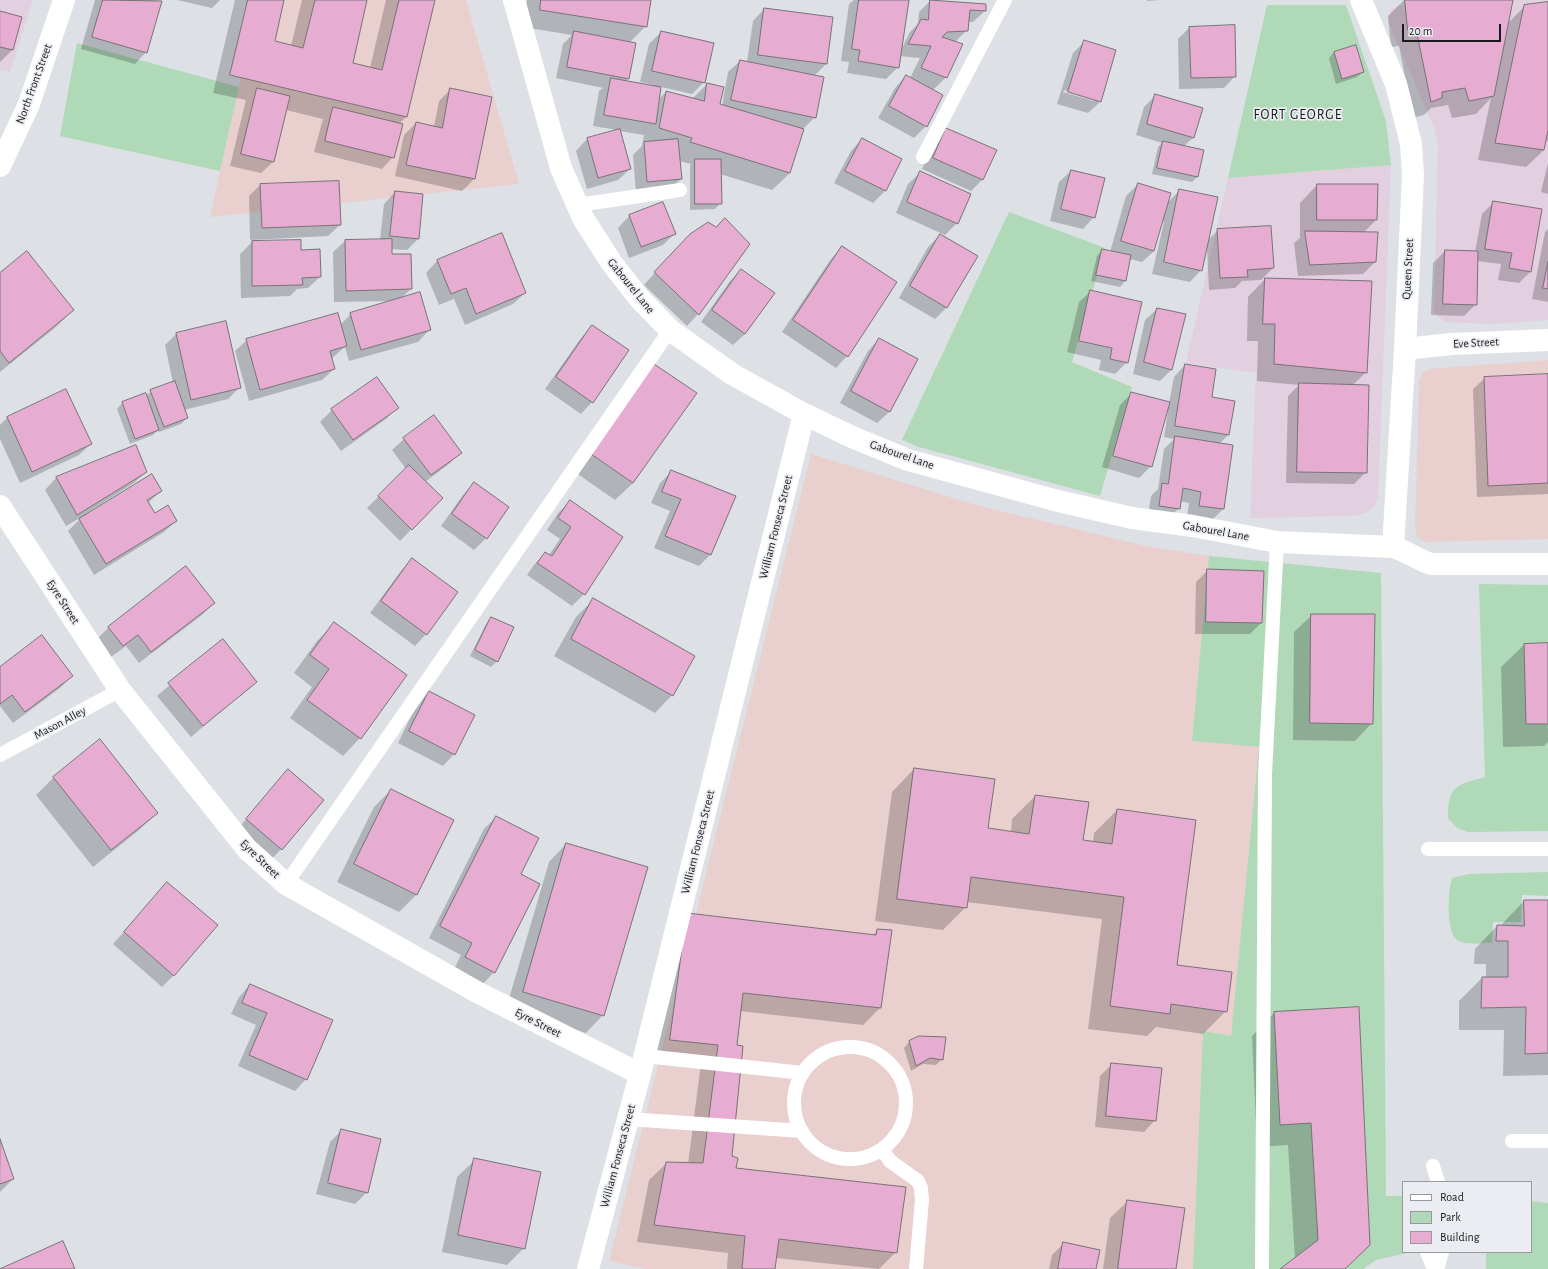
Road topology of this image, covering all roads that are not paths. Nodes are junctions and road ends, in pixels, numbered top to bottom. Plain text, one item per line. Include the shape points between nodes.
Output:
1 (64, 0) edge
2 (514, 0) edge
3 (1005, 0) edge
4 (1361, 0) edge
5 (923, 158) dead end
6 (0, 166) edge
7 (680, 190) dead end
8 (578, 205) junction
9 (670, 330) junction
10 (1548, 340) edge
11 (1405, 349) junction
12 (804, 414) junction
13 (0, 506) edge
14 (1277, 542) junction
15 (1393, 547) junction
16 (1548, 564) edge
17 (120, 690) junction
18 (0, 755) edge
19 (1428, 849) dead end
20 (1548, 849) edge
21 (286, 884) junction
22 (643, 1065) junction
23 (803, 1073) junction
24 (628, 1119) junction
25 (802, 1131) junction
26 (1512, 1141) dead end
27 (1548, 1141) edge
28 (882, 1149) junction
29 (1427, 1181) edge
30 (1438, 1181) edge
31 (1428, 1253) edge
32 (1442, 1253) edge
33 (588, 1269) edge
34 (916, 1269) edge
35 (1262, 1269) edge
36 (1436, 1269) edge

1 - 6 street, North Front Street via 29,104
2 - 8 street, Gabourel Lane via 561,168
3 - 5 lane
4 - 11 street, Queen Street via 1396,84 1411,144 1413,176
7 - 8 lane
8 - 9 street, Gabourel Lane via 583,218 611,262 639,298
9 - 12 street, Gabourel Lane via 732,374
9 - 21 lane
10 - 11 street, Eve Street via 1451,344
11 - 15 street, Queen Street
12 - 14 street, Gabourel Lane via 908,460 1058,501 1132,518 1193,526
12 - 22 street, William Fonseca Street
13 - 17 street, Eyre Street
14 - 15 street, Gabourel Lane
14 - 35 lane via 1265,774
15 - 16 street, Gabourel Lane via 1432,564
17 - 18 lane, Mason Alley
17 - 21 street, Eyre Street via 247,849
19 - 20 lane
21 - 22 street, Eyre Street via 477,992
22 - 23 lane
22 - 24 street, William Fonseca Street
23 - 25 lane via 797,1083 794,1102 796,1120
23 - 28 lane via 821,1055 838,1048 856,1047 874,1052 889,1062 900,1076 906,1094 906,1112 900,1130
24 - 25 lane
24 - 33 street, William Fonseca Street
25 - 28 lane via 818,1150 836,1158 855,1160 873,1155
26 - 27 lane
28 - 34 lane via 890,1161 918,1181 921,1188
29 - 30 lane via 1433,1166
31 - 36 lane
32 - 36 lane

